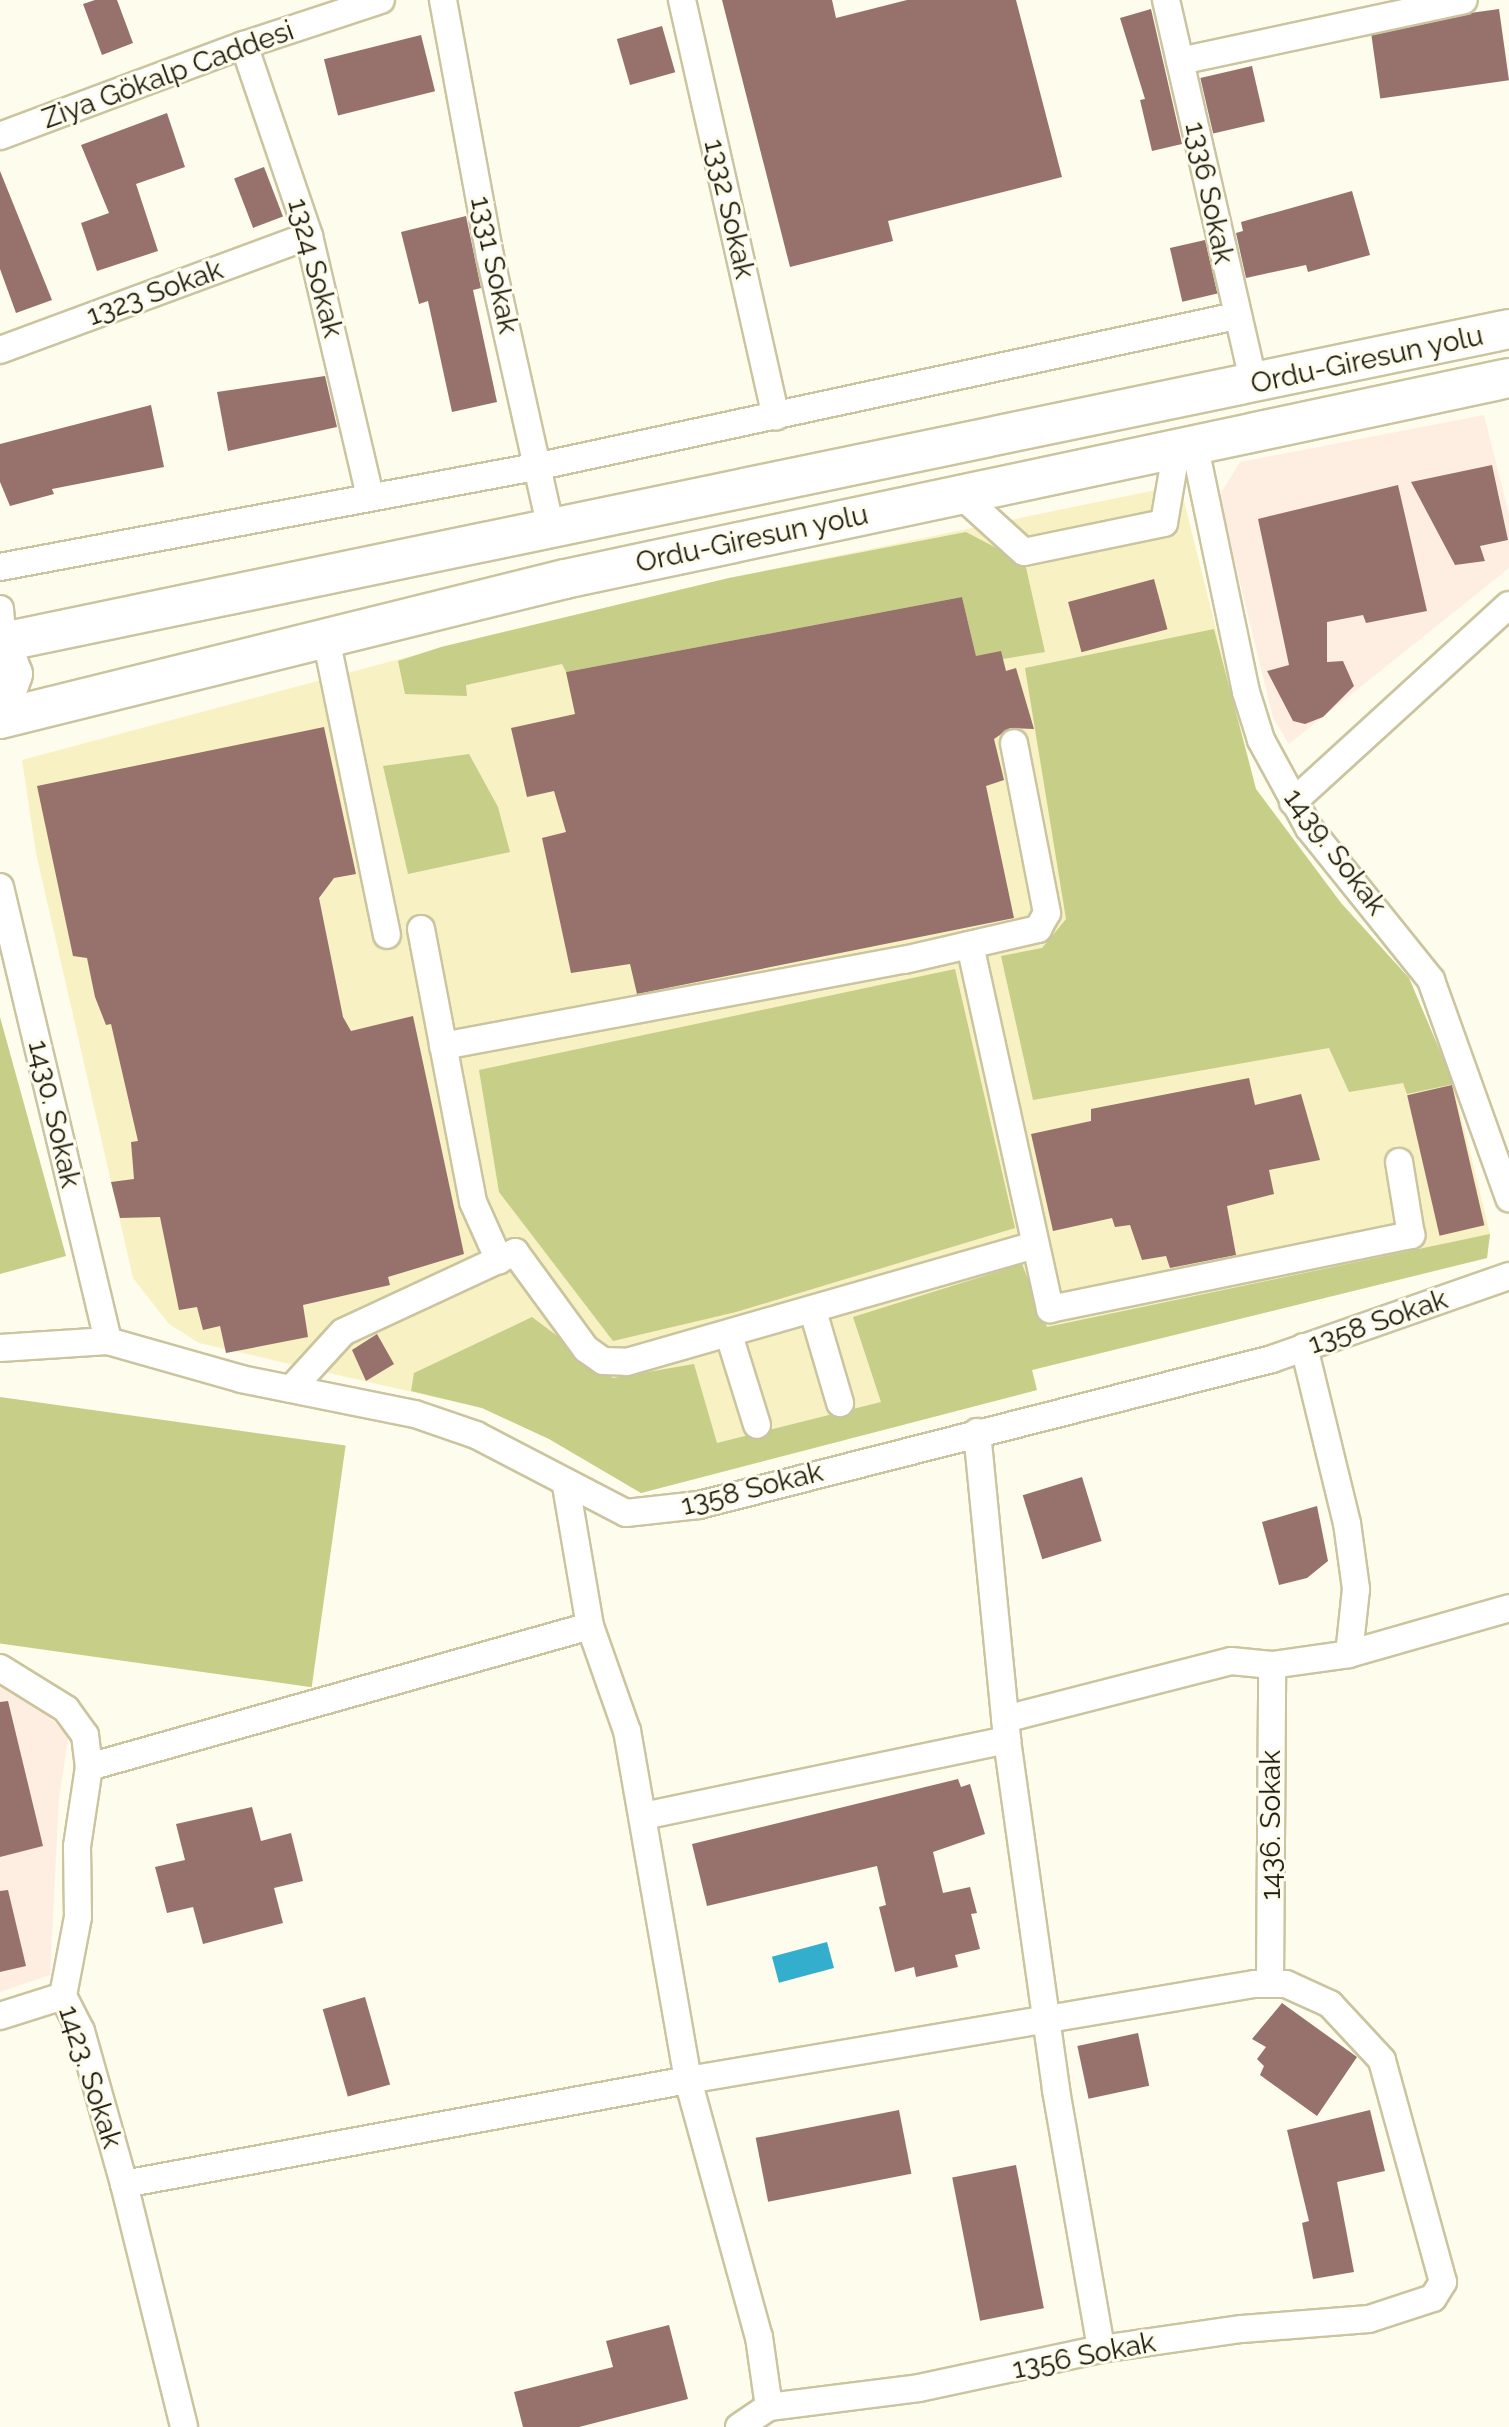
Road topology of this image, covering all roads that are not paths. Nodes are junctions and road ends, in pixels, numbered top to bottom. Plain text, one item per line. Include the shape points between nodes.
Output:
1 (381, 0) edge
2 (443, 0) edge
3 (682, 0) edge
4 (1166, 0) edge
5 (1464, 0) edge
6 (244, 45) junction
7 (1180, 61) junction
8 (0, 136) edge
9 (309, 236) junction
10 (1236, 316) junction
11 (1509, 329) edge
12 (0, 350) edge
13 (1509, 378) edge
14 (1254, 385) junction
15 (776, 417) junction
16 (1185, 445) junction
17 (540, 466) junction
18 (960, 494) junction
19 (370, 497) junction
20 (551, 528) junction
21 (0, 567) edge
22 (1509, 605) edge
23 (1, 630) edge
24 (326, 638) junction
25 (0, 710) edge
26 (0, 719) edge
27 (1014, 743) dead end
28 (1293, 802) junction
29 (0, 887) edge
30 (421, 929) dead end
31 (387, 935) dead end
32 (970, 945) junction
33 (443, 1046) junction
34 (1399, 1162) dead end
35 (1509, 1198) edge
36 (1035, 1245) junction
37 (499, 1260) junction
38 (1509, 1276) edge
39 (813, 1311) junction
40 (729, 1335) junction
41 (108, 1341) junction
42 (1304, 1347) junction
43 (0, 1348) edge
44 (291, 1389) junction
45 (840, 1403) dead end
46 (757, 1425) dead end
47 (977, 1432) junction
48 (566, 1485) junction
49 (1509, 1608) edge
50 (590, 1626) junction
51 (1349, 1654) junction
52 (1272, 1665) junction
53 (0, 1668) edge
54 (1006, 1730) junction
55 (89, 1767) junction
56 (643, 1816) junction
57 (1270, 1984) junction
58 (63, 1996) junction
59 (0, 2016) edge
60 (1046, 2017) junction
61 (688, 2080) junction
62 (124, 2184) junction
63 (1101, 2349) junction
64 (769, 2407) junction
65 (184, 2427) edge
66 (739, 2427) edge

1 - 6 street, Ziya Gökalp Caddesi
2 - 17 street, 1331 Sokak via 490,256
3 - 15 street, 1332 Sokak
4 - 7 street, 1336 Sokak
5 - 7 street
6 - 8 street, Ziya Gökalp Caddesi
6 - 9 street, 1324 Sokak
7 - 10 street, 1336 Sokak
9 - 12 street, 1323 Sokak
9 - 19 street, 1324 Sokak
10 - 14 street, 1336 Sokak
10 - 15 street
11 - 14 highway, Ordu-Giresun yolu
13 - 16 highway, Ordu-Giresun yolu
14 - 20 highway, Ordu-Giresun yolu
15 - 17 street
16 - 18 highway, Ordu-Giresun yolu
16 - 18 street via 1164,523 1024,552
16 - 28 street, 1439. Sokak via 1246,692 1261,740
17 - 19 street
17 - 20 street, 1331 Sokak
18 - 24 highway, Ordu-Giresun yolu via 565,579
19 - 21 street
20 - 23 highway, Ordu-Giresun yolu
22 - 28 street
23 - 25 highway via 13,674
24 - 26 highway, Ordu-Giresun yolu
24 - 31 street
27 - 32 street via 1045,923 1031,932
28 - 35 street, 1439. Sokak via 1431,980
29 - 41 street, 1430. Sokak
30 - 33 street
32 - 33 street
32 - 36 street
33 - 37 street via 473,1202
34 - 36 street via 1411,1235 1050,1309
36 - 39 street
37 - 40 street via 515,1252 573,1334 603,1361 627,1362
37 - 44 street via 343,1332
38 - 42 street, 1358 Sokak
39 - 40 street
39 - 45 street
40 - 46 street
41 - 43 street, 1358 Sokak
41 - 44 street, 1358 Sokak
42 - 47 street, 1358 Sokak
42 - 51 street via 1349,1536 1356,1589
44 - 48 street, 1358 Sokak via 415,1414 476,1435
47 - 48 street, 1358 Sokak via 658,1511 626,1513
47 - 54 street
48 - 50 street
49 - 51 street
50 - 55 street
50 - 56 street via 627,1731
51 - 52 street
52 - 54 street via 1231,1661
52 - 57 street, 1436. Sokak
53 - 55 street, 1423. Sokak via 66,1709 85,1735
54 - 56 street
54 - 60 street
55 - 58 street, 1423. Sokak via 77,1846 78,1917
56 - 61 street
57 - 60 street
57 - 63 street, 1356 Sokak via 1286,1984 1330,2004 1382,2060 1443,2282 1433,2298 1369,2319 1242,2329
58 - 59 street
58 - 62 street, 1423. Sokak via 81,2031
60 - 61 street
60 - 63 street
61 - 62 street
61 - 64 street via 759,2337
62 - 65 street, 1423. Sokak
63 - 64 street, 1356 Sokak via 919,2388
64 - 66 street, 1356 Sokak

